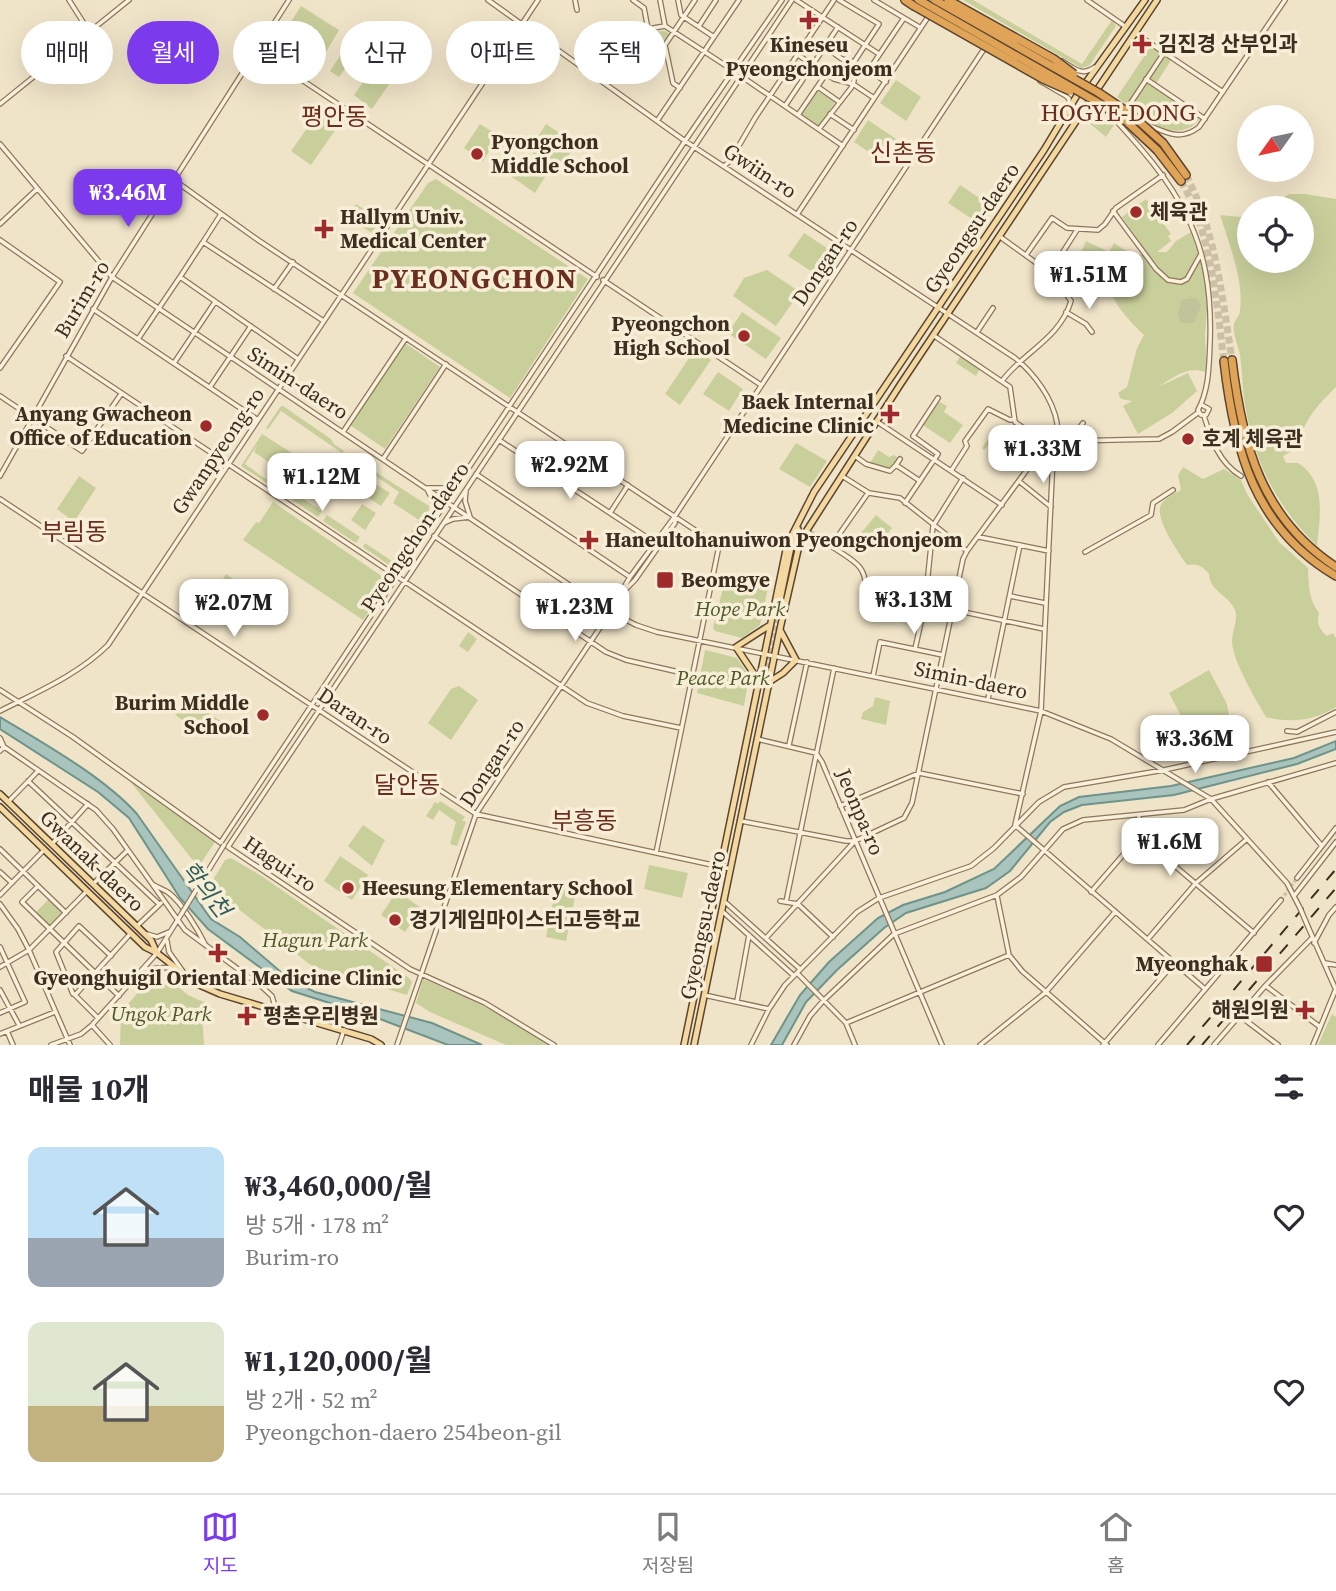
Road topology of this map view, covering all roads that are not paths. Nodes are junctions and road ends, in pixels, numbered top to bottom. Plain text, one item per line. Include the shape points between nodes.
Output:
1 (69, 0) edge
2 (129, 0) edge
3 (289, 0) edge
4 (488, 0) edge
5 (538, 0) edge
6 (575, 0) edge
7 (633, 0) edge
8 (660, 0) edge
9 (678, 0) edge
10 (695, 0) edge
11 (716, 0) edge
12 (739, 0) edge
13 (782, 0) edge
14 (794, 0) edge
15 (834, 0) edge
16 (839, 0) edge
17 (874, 0) edge
18 (904, 0) edge
19 (926, 0) edge
20 (935, 0) edge
21 (951, 0) edge
22 (1087, 0) edge
23 (1144, 0) edge
24 (1157, 0) edge
25 (1285, 0) edge
26 (916, 2) edge
27 (1101, 2) dead end
28 (1098, 7) junction
29 (576, 9) dead end
30 (684, 17) junction
31 (822, 17) junction
32 (928, 17) junction
33 (904, 18) junction
34 (82, 21) edge
35 (104, 21) edge
36 (276, 21) edge
37 (515, 21) edge
38 (525, 21) edge
39 (646, 21) edge
40 (664, 21) edge
41 (766, 24) junction
42 (999, 25) junction
43 (699, 26) junction
44 (666, 27) edge
45 (838, 27) junction
46 (1126, 27) junction
47 (921, 28) junction
48 (773, 29) junction
49 (674, 32) junction
50 (1135, 33) junction
51 (992, 36) junction
52 (714, 37) junction
53 (989, 42) junction
54 (866, 45) junction
55 (825, 47) junction
56 (984, 50) junction
57 (704, 52) junction
58 (560, 53) edge
59 (1164, 53) junction
60 (879, 54) junction
61 (798, 55) junction
62 (1034, 59) junction
63 (1060, 60) junction
64 (854, 62) junction
65 (813, 65) junction
66 (1098, 65) junction
67 (734, 71) junction
68 (826, 74) junction
69 (741, 76) junction
70 (1146, 79) junction
71 (886, 82) junction
72 (25, 84) edge
73 (235, 84) edge
74 (308, 84) edge
75 (482, 84) edge
76 (853, 84) junction
77 (818, 87) junction
78 (680, 88) junction
79 (1081, 90) junction
80 (1223, 92) junction
81 (1094, 95) junction
82 (770, 96) junction
83 (874, 99) junction
84 (838, 101) junction
85 (0, 104) edge
86 (1103, 105) junction
87 (785, 106) junction
88 (1115, 110) junction
89 (704, 114) junction
90 (830, 114) junction
91 (799, 115) junction
92 (1123, 115) junction
93 (712, 118) junction
94 (1205, 119) junction
95 (1062, 120) junction
96 (657, 121) junction
97 (819, 129) junction
98 (854, 130) junction
99 (685, 141) junction
100 (0, 144) edge
101 (693, 146) junction
102 (843, 146) junction
103 (428, 164) junction
104 (724, 166) junction
105 (1163, 175) junction
106 (174, 180) junction
107 (37, 189) junction
108 (1113, 211) junction
109 (221, 214) junction
110 (797, 214) junction
111 (0, 224) edge
112 (1077, 229) junction
113 (999, 236) junction
114 (0, 240) edge
115 (203, 242) junction
116 (852, 250) junction
117 (1201, 254) junction
118 (1026, 255) junction
119 (293, 262) junction
120 (1050, 272) junction
121 (112, 277) junction
122 (180, 277) junction
123 (597, 277) junction
124 (603, 280) junction
125 (274, 289) junction
126 (341, 294) junction
127 (215, 302) junction
128 (938, 307) junction
129 (993, 308) dead end
130 (93, 309) junction
131 (158, 309) junction
132 (1066, 312) junction
133 (948, 313) junction
134 (323, 320) junction
135 (251, 327) junction
136 (977, 332) junction
137 (1092, 332) dead end
138 (195, 333) junction
139 (933, 335) junction
140 (407, 337) junction
141 (138, 339) junction
142 (66, 356) junction
143 (230, 357) junction
144 (298, 359) junction
145 (1228, 361) tunnel mouth
146 (1020, 362) junction
147 (174, 363) junction
148 (446, 364) junction
149 (0, 368) edge
150 (1002, 381) junction
151 (761, 386) junction
152 (210, 387) junction
153 (278, 390) junction
154 (121, 394) junction
155 (0, 396) edge
156 (938, 398) dead end
157 (1202, 405) junction
158 (510, 407) junction
159 (517, 412) junction
160 (1199, 412) junction
161 (1204, 416) junction
162 (32, 419) junction
163 (1014, 419) junction
164 (258, 420) junction
165 (876, 421) junction
166 (1083, 423) dead end
167 (343, 432) junction
168 (499, 440) junction
169 (1069, 441) junction
170 (1056, 442) junction
171 (1242, 443) junction
172 (567, 444) junction
173 (853, 455) junction
174 (383, 459) junction
175 (900, 459) dead end
176 (934, 460) junction
177 (228, 464) junction
178 (896, 465) junction
179 (951, 471) junction
180 (549, 472) junction
181 (476, 474) junction
182 (828, 474) junction
183 (0, 476) edge
184 (1241, 476) dead end
185 (839, 478) junction
186 (963, 478) junction
187 (920, 481) junction
188 (1019, 482) junction
189 (459, 484) junction
190 (629, 485) junction
191 (426, 488) junction
192 (466, 488) junction
193 (1173, 489) dead end
194 (868, 493) junction
195 (0, 499) edge
196 (447, 501) junction
197 (905, 503) junction
198 (1002, 505) junction
199 (454, 506) junction
200 (1051, 507) junction
201 (610, 513) junction
202 (675, 516) junction
203 (470, 517) junction
204 (435, 520) junction
205 (442, 524) junction
206 (933, 526) junction
207 (806, 531) junction
208 (434, 536) junction
209 (978, 537) junction
210 (654, 542) junction
211 (1020, 545) junction
212 (831, 546) junction
213 (967, 551) junction
214 (1049, 551) junction
215 (1085, 552) dead end
216 (1336, 567) edge
217 (1336, 576) edge
218 (397, 577) junction
219 (630, 577) junction
220 (404, 582) junction
221 (143, 594) junction
222 (622, 594) junction
223 (1010, 596) junction
224 (1046, 603) junction
225 (925, 606) junction
226 (953, 609) junction
227 (610, 612) junction
228 (1004, 620) junction
229 (770, 625) junction
230 (780, 629) junction
231 (1044, 629) junction
232 (701, 640) junction
233 (591, 641) junction
234 (736, 648) junction
235 (915, 649) junction
236 (765, 654) junction
237 (943, 655) junction
238 (774, 656) junction
239 (796, 660) junction
240 (807, 662) junction
241 (834, 668) junction
242 (692, 675) junction
243 (873, 676) junction
244 (769, 682) junction
245 (561, 687) junction
246 (761, 687) junction
247 (936, 688) junction
248 (0, 690) edge
249 (988, 699) junction
250 (17, 702) junction
251 (312, 706) junction
252 (0, 711) edge
253 (319, 711) junction
254 (1041, 711) junction
255 (1336, 712) edge
256 (681, 728) junction
257 (1287, 730) dead end
258 (1336, 732) edge
259 (0, 738) edge
260 (757, 739) junction
261 (2, 745) edge
262 (789, 746) junction
263 (0, 751) edge
264 (816, 753) junction
265 (1336, 763) edge
266 (1164, 770) junction
267 (38, 771) junction
268 (919, 773) junction
269 (29, 780) junction
270 (1268, 782) junction
271 (0, 794) edge
272 (1023, 794) junction
273 (1209, 798) junction
274 (8, 802) junction
275 (88, 804) junction
276 (839, 806) junction
277 (1, 809) edge
278 (743, 812) junction
279 (476, 814) junction
280 (1139, 816) junction
281 (741, 821) junction
282 (71, 822) junction
283 (1015, 825) junction
284 (1336, 828) edge
285 (800, 831) junction
286 (1140, 839) junction
287 (1247, 839) junction
288 (855, 841) junction
289 (1336, 842) edge
290 (52, 844) junction
291 (224, 845) junction
292 (1322, 846) junction
293 (0, 849) edge
294 (1042, 849) junction
295 (44, 850) junction
296 (128, 850) junction
297 (656, 853) junction
298 (114, 863) junction
299 (722, 867) junction
300 (731, 869) junction
301 (0, 872) edge
302 (23, 872) junction
303 (1297, 878) tunnel mouth
304 (12, 883) junction
305 (1196, 883) junction
306 (93, 884) junction
307 (153, 884) junction
308 (38, 886) junction
309 (87, 891) junction
310 (1091, 892) junction
311 (0, 895) edge
312 (997, 895) junction
313 (1294, 896) junction
314 (164, 900) junction
315 (880, 900) junction
316 (724, 901) junction
317 (1281, 901) tunnel mouth
318 (0, 904) edge
319 (159, 904) junction
320 (798, 904) junction
321 (1336, 907) edge
322 (722, 911) junction
323 (1115, 912) junction
324 (66, 913) junction
325 (177, 920) junction
326 (140, 929) junction
327 (50, 930) junction
328 (171, 931) junction
329 (131, 933) junction
330 (894, 933) junction
331 (1254, 933) junction
332 (749, 935) junction
333 (833, 937) junction
334 (766, 938) junction
335 (166, 939) junction
336 (1147, 940) junction
337 (1313, 941) junction
338 (64, 942) junction
339 (206, 946) junction
340 (0, 947) edge
341 (29, 950) junction
342 (157, 953) junction
343 (1009, 955) junction
344 (111, 956) junction
345 (9, 962) junction
346 (1323, 962) junction
347 (1174, 963) junction
348 (1336, 965) edge
349 (0, 967) edge
350 (175, 967) junction
351 (143, 970) junction
352 (797, 973) junction
353 (95, 974) junction
354 (65, 975) junction
355 (185, 975) junction
356 (422, 976) junction
357 (43, 984) junction
358 (1266, 985) junction
359 (1205, 989) junction
360 (0, 990) edge
361 (1336, 990) edge
362 (1046, 992) junction
363 (73, 993) junction
364 (919, 993) junction
365 (704, 995) junction
366 (119, 996) junction
367 (737, 1001) junction
368 (823, 1001) junction
369 (11, 1009) junction
370 (769, 1009) junction
371 (276, 1010) junction
372 (55, 1012) junction
373 (0, 1013) edge
374 (1240, 1016) junction
375 (98, 1018) junction
376 (846, 1023) junction
377 (92, 1024) junction
378 (20, 1026) junction
379 (1320, 1027) junction
380 (344, 1030) junction
381 (7, 1031) junction
382 (0, 1034) edge
383 (1267, 1037) junction
384 (66, 1039) junction
385 (1105, 1044) edge
386 (13, 1045) edge
387 (51, 1045) edge
388 (70, 1045) edge
389 (110, 1045) edge
390 (339, 1045) edge
391 (382, 1045) edge
392 (397, 1045) edge
393 (554, 1045) edge
394 (684, 1045) edge
395 (694, 1045) edge
396 (751, 1045) edge
397 (793, 1045) edge
398 (855, 1045) edge
399 (942, 1045) edge
400 (980, 1045) edge
401 (1158, 1045) edge
402 (1214, 1045) edge
403 (1264, 1045) edge
404 (1278, 1045) edge
405 (1313, 1045) edge

1 - 34 street
2 - 35 street
3 - 36 street, Burim-ro
4 - 37 street, Gwiin-ro
5 - 38 street, Gwanpyeong-ro
6 - 29 street
7 - 39 street via 644,8
8 - 40 street
9 - 30 street
10 - 30 street
11 - 43 street
12 - 52 street
13 - 41 street, Pyeongchon-daero
14 - 31 street
14 - 48 street, Pyeongchon-daero
15 - 31 street
16 - 54 street via 878,24
17 - 33 street
18 - 26 highway
18 - 32 street
19 - 51 street
20 - 81 highway, bridge
21 - 42 street
21 - 81 highway, bridge via 1054,59
22 - 28 street
23 - 46 main road, Gyeongsu-daero
24 - 50 main road, Gyeongsu-daero
25 - 80 street
26 - 53 street
26 - 86 highway, bridge
27 - 28 street
28 - 46 street
30 - 43 street
30 - 49 street
31 - 45 street
31 - 61 street
32 - 47 street
32 - 56 street
33 - 47 street
33 - 60 street
41 - 48 street
41 - 67 street, Pyeongchon-daero
42 - 51 street, Dongan-ro
42 - 63 street
43 - 52 street
44 - 49 street
45 - 54 street
45 - 55 street
46 - 66 main road, Gyeongsu-daero
47 - 71 street
48 - 69 street, Pyeongchon-daero
49 - 57 street
49 - 78 street via 666,45 673,83
50 - 59 street
50 - 81 main road, Gyeongsu-daero
51 - 53 street, Dongan-ro
51 - 62 street
52 - 57 street
53 - 56 street, Dongan-ro
53 - 79 street
54 - 60 street
54 - 64 street
55 - 64 street
55 - 65 street
56 - 95 street via 1066,96 1069,104
56 - 116 street, Dongan-ro
57 - 67 street
57 - 78 street
58 - 96 street, Gwiin-ro
59 - 70 street
59 - 80 street
60 - 71 street via 874,74
61 - 65 street
61 - 82 street
62 - 63 street
62 - 79 street
63 - 66 street via 1085,73
64 - 76 street
65 - 68 street
65 - 87 street
66 - 79 main road, Gyeongsu-daero
67 - 89 street, Pyeongchon-daero
68 - 76 street
68 - 77 street
69 - 82 street
69 - 93 street, Pyeongchon-daero
70 - 92 street
70 - 94 street
71 - 83 street
72 - 85 street
73 - 106 street, Burim-ro
74 - 103 street
75 - 103 street, Gwanpyeong-ro
76 - 83 street
76 - 84 street
77 - 84 street
77 - 91 street
78 - 96 street
79 - 81 street
79 - 95 main road, Gyeongsu-daero
80 - 94 street
81 - 86 street
81 - 86 highway, bridge via 1132,115 1163,143 1183,178 1126,121
81 - 88 street
81 - 113 main road, Gyeongsu-daero
82 - 87 street
82 - 104 street
83 - 98 street
84 - 90 street
86 - 88 street
86 - 105 street
87 - 91 street
88 - 92 street
89 - 93 street
89 - 99 street, Pyeongchon-daero
90 - 97 street
90 - 98 street
91 - 97 street
92 - 94 street via 1176,136 1193,131
93 - 101 street, Pyeongchon-daero
95 - 128 main road, Gyeongsu-daero
96 - 99 street, Gwiin-ro
97 - 102 street
98 - 102 street
99 - 101 street, Gwiin-ro
99 - 123 street, Pyeongchon-daero
100 - 107 street, Simin-daero
101 - 104 street, Gwiin-ro
101 - 124 street, Pyeongchon-daero
102 - 110 street
103 - 123 street
103 - 126 street, Gwanpyeong-ro
104 - 110 street, Gwiin-ro
105 - 108 street
105 - 117 street via 1187,214
106 - 109 street
106 - 121 street, Burim-ro
107 - 111 street
107 - 121 street, Simin-daero
108 - 112 street via 1100,229
108 - 117 street via 1168,280 1187,279
109 - 115 street
109 - 119 street
110 - 116 street, Gwiin-ro
112 - 118 street via 1052,218
112 - 120 street
113 - 118 street
113 - 133 main road, Gyeongsu-daero
114 - 149 street via 60,282
115 - 122 street
115 - 125 street
116 - 128 street, Gwiin-ro
116 - 151 street, Dongan-ro
117 - 157 street via 1211,319
118 - 120 street
119 - 125 street
119 - 126 street
120 - 132 street via 1069,298
121 - 130 street, Burim-ro
121 - 131 street, Simin-daero
122 - 127 street
122 - 131 street
123 - 158 street, Pyeongchon-daero
124 - 151 street
124 - 159 street, Pyeongchon-daero
125 - 134 street
126 - 134 street, Gwanpyeong-ro
126 - 140 street
127 - 135 street
127 - 138 street
128 - 133 street, Gwiin-ro
128 - 182 main road, Gyeongsu-daero
129 - 136 street
130 - 141 street
130 - 142 street, Burim-ro
131 - 138 street, Simin-daero
131 - 141 street
132 - 137 street
132 - 146 street via 1044,342
133 - 136 street, Gwiin-ro
133 - 139 main road, Gyeongsu-daero
134 - 144 street, Gwanpyeong-ro
135 - 143 street
135 - 144 street
136 - 146 street, Gwiin-ro
138 - 143 street, Simin-daero
138 - 147 street
139 - 150 street
139 - 165 main road, Gyeongsu-daero
140 - 148 street
140 - 167 street
141 - 147 street
142 - 154 street
142 - 162 street, Burim-ro
143 - 152 street
143 - 153 street, Simin-daero
144 - 153 street, Gwanpyeong-ro
145 - 171 highway via 1231,415
146 - 150 street
146 - 170 street, Gwiin-ro via 1052,407
147 - 152 street
148 - 158 street
148 - 174 street
150 - 163 street via 1013,391
151 - 202 street, Dongan-ro
152 - 164 street
153 - 164 street, Gwanpyeong-ro
153 - 167 street, Simin-daero
154 - 162 street via 82,451
154 - 177 street
155 - 162 street
156 - 176 street via 913,436 938,454
157 - 160 street
157 - 161 street via 1209,410
158 - 159 street
158 - 189 street, Pyeongchon-daero
159 - 168 street, Pyeongchon-daero
159 - 172 street
160 - 161 street
160 - 169 street via 1158,439
161 - 184 street via 1223,461
162 - 183 street, Burim-ro
163 - 170 street
163 - 179 street via 988,409
164 - 177 street, Gwanpyeong-ro
165 - 173 main road, Gyeongsu-daero
165 - 176 street
166 - 169 street
167 - 174 street, Simin-daero
168 - 180 street
168 - 181 street, Pyeongchon-daero
169 - 170 street
170 - 188 street via 1046,444
170 - 200 street, Gwiin-ro
171 - 216 highway via 1282,516 1299,537
171 - 217 highway via 1251,481 1278,526
172 - 180 street
172 - 190 street
173 - 178 street via 890,471
173 - 185 main road, Gyeongsu-daero
174 - 191 street, Simin-daero
175 - 178 street
176 - 179 street
176 - 187 street
177 - 218 street
177 - 221 street, Gwanpyeong-ro
178 - 187 street
179 - 186 street
180 - 201 street
181 - 192 street, Pyeongchon-daero
181 - 219 street
182 - 185 main road, Gyeongsu-daero via 795,536 778,615 795,548
182 - 229 main road, Gyeongsu-daero via 787,545
185 - 194 street
185 - 207 main road, Gyeongsu-daero
186 - 198 street
186 - 206 street
187 - 197 street
188 - 198 street
188 - 200 street
189 - 191 street
189 - 196 street, Pyeongchon-daero
190 - 201 street
190 - 202 street
191 - 196 street, Simin-daero
191 - 204 street via 436,506
192 - 199 street, Pyeongchon-daero
192 - 203 street
193 - 215 street via 1153,503 1151,515
194 - 197 street via 896,496
194 - 212 street
195 - 221 street, Daran-ro
196 - 199 street, Simin-daero
196 - 204 street, Pyeongchon-daero
197 - 206 street
198 - 209 street
199 - 203 street, Simin-daero
199 - 205 street, Pyeongchon-daero
200 - 214 street, Gwiin-ro
201 - 210 street
202 - 210 street, Dongan-ro
202 - 222 street, Dongan-ro via 675,523
202 - 232 street via 719,546
203 - 205 street
203 - 227 street, Simin-daero
204 - 218 street, Pyeongchon-daero
205 - 208 street, Pyeongchon-daero
206 - 213 street
206 - 225 street
207 - 212 street
207 - 230 main road, Gyeongsu-daero
208 - 220 street, Pyeongchon-daero
208 - 233 street
209 - 211 street
209 - 213 street
210 - 219 street, Dongan-ro
211 - 214 street
211 - 223 street
212 - 225 street via 860,567 867,579 865,595
213 - 226 street
214 - 224 street, Gwiin-ro
218 - 220 street
218 - 251 street, Pyeongchon-daero
219 - 222 street, Dongan-ro
220 - 245 street
220 - 253 street, Pyeongchon-daero
221 - 250 street, Gwanpyeong-ro via 108,645 90,662
221 - 251 street, Daran-ro
222 - 227 street, Dongan-ro
223 - 224 street
223 - 228 street
224 - 231 street, Gwiin-ro
225 - 226 street
225 - 235 street
226 - 228 street
226 - 237 street
227 - 232 street, Simin-daero via 657,632
227 - 233 street, Dongan-ro
228 - 231 street
228 - 249 street
229 - 234 main road
229 - 236 main road, Gyeongsu-daero
230 - 238 main road, Gyeongsu-daero
230 - 239 main road
231 - 254 street, Gwiin-ro
232 - 234 street, Simin-daero
232 - 242 street
233 - 242 street via 626,660
233 - 245 street, Dongan-ro
234 - 236 street, Simin-daero
234 - 246 main road
235 - 237 street
235 - 243 street via 880,642
236 - 238 street, Simin-daero
236 - 246 main road, Gyeongsu-daero
237 - 247 street
238 - 239 street, Simin-daero
238 - 244 main road, Gyeongsu-daero
239 - 240 street, Simin-daero
239 - 244 main road
240 - 241 street, Simin-daero
240 - 262 street
241 - 243 street, Simin-daero
241 - 264 street
242 - 256 street
243 - 247 street, Simin-daero
244 - 260 main road, Gyeongsu-daero
245 - 256 street via 609,712
245 - 279 street, Dongan-ro
246 - 278 main road, Gyeongsu-daero
246 - 299 main road, Gyeongsu-daero
247 - 249 street, Simin-daero
247 - 268 street
248 - 250 street, Hagui-ro
249 - 254 street, Simin-daero
250 - 252 street, Gwanpyeong-ro
250 - 291 street, Hagui-ro
251 - 253 street, Daran-ro
251 - 291 street, Pyeongchon-daero
253 - 279 street, Daran-ro
253 - 291 street, Pyeongchon-daero
254 - 266 street, Simin-daero via 1093,730
254 - 272 street, Gwiin-ro
255 - 257 street via 1297,732
256 - 297 street
258 - 266 street
259 - 261 street
260 - 262 street, Jeonpa-ro
260 - 278 main road, Gyeongsu-daero
261 - 263 street
261 - 267 street
262 - 264 street, Jeonpa-ro
264 - 276 street, Jeonpa-ro
264 - 285 street
265 - 270 street
266 - 273 street, Simin-daero
266 - 283 street via 1064,787
267 - 269 street
267 - 275 street
268 - 272 street
268 - 276 street
268 - 288 street via 904,818
269 - 274 street
269 - 282 street
270 - 273 street
270 - 292 street
271 - 274 main road, Gwanak-daero
272 - 283 street, Gwiin-ro
273 - 280 street via 1178,811
273 - 287 street
274 - 290 main road, Gwanak-daero
275 - 282 street
275 - 296 street
276 - 288 street, Jeonpa-ro
277 - 295 main road, Gwanak-daero
278 - 281 main road, Gyeongsu-daero
279 - 297 street, Daran-ro
279 - 356 street, Dongan-ro
280 - 286 street
280 - 294 street via 1076,822
281 - 285 street
281 - 300 main road, Gyeongsu-daero
282 - 290 street
282 - 298 street
283 - 294 street
283 - 315 street via 971,866
284 - 292 street
285 - 288 street
285 - 320 street via 783,902
286 - 305 street
286 - 310 street
287 - 305 street
287 - 313 street
288 - 315 street, Jeonpa-ro
288 - 320 street
289 - 313 street
290 - 306 main road, Gwanak-daero
291 - 325 street, bridge
291 - 356 street, Hagui-ro
292 - 303 street
293 - 302 street
294 - 310 street
294 - 312 street via 1021,877
295 - 302 street
295 - 309 main road, Gwanak-daero
296 - 298 street
296 - 307 street
297 - 299 street, Daran-ro
298 - 306 street
298 - 319 street
299 - 300 street, Daran-ro
299 - 394 main road, Gyeongsu-daero
300 - 316 main road, Gyeongsu-daero
301 - 304 street
302 - 304 street
302 - 308 street
304 - 311 street
305 - 331 street
305 - 336 street
306 - 326 main road, Gwanak-daero
307 - 314 street
307 - 339 street via 169,893
308 - 324 street
308 - 327 street via 22,902
309 - 324 street
309 - 329 main road, Gwanak-daero
310 - 323 street
312 - 330 street
312 - 343 street
313 - 337 street, bridge
314 - 319 street
314 - 325 street
315 - 330 street, Jeonpa-ro
315 - 333 street via 857,912
316 - 322 main road, Gyeongsu-daero
316 - 334 street
317 - 331 street
318 - 341 street
319 - 326 street
320 - 333 street
320 - 334 street
321 - 337 street
322 - 332 street
322 - 365 main road, Gyeongsu-daero
323 - 336 street
323 - 362 street
324 - 327 street
325 - 328 street
325 - 339 street
326 - 328 street via 157,937
326 - 342 main road, Gwanak-daero
327 - 338 street
327 - 341 street
328 - 335 street
329 - 342 main road, Gwanak-daero
329 - 344 street
330 - 364 street
330 - 368 street
331 - 359 street
332 - 352 street
332 - 367 street
333 - 352 street
334 - 352 street
335 - 342 street
335 - 355 street
336 - 347 street
337 - 346 street
337 - 358 street
338 - 344 street via 79,926
338 - 353 street
338 - 354 street via 56,952
339 - 371 street via 272,996
340 - 345 street
341 - 345 street
341 - 357 street
342 - 350 main road, Gwanak-daero
342 - 351 street
343 - 362 street
343 - 364 street
344 - 353 street
345 - 349 street
345 - 369 street via 25,1002
346 - 348 street
346 - 361 street
347 - 359 street
347 - 385 street
350 - 351 street
350 - 355 main road, Gwanak-daero
351 - 366 street
352 - 368 street
352 - 370 street
353 - 363 street
353 - 366 street
354 - 357 street
354 - 363 street
355 - 371 main road, Gwanak-daero via 220,993
356 - 392 street, Dongan-ro
356 - 393 street, Hagui-ro via 485,1003
357 - 372 street
358 - 374 street
358 - 379 street
359 - 401 street
360 - 369 street
361 - 379 street
362 - 385 street
362 - 400 street
363 - 375 street
364 - 376 street
364 - 399 street
365 - 367 street
365 - 395 main road, Gyeongsu-daero
366 - 375 street
367 - 370 street
368 - 376 street
368 - 397 street
369 - 373 street
369 - 378 street
370 - 396 street
371 - 380 main road, Gwanak-daero
372 - 378 street
372 - 384 street
374 - 383 street
374 - 402 street
375 - 377 street
376 - 398 street
377 - 384 street
377 - 389 street
378 - 381 street
379 - 405 street
380 - 390 street
380 - 391 main road, Gwanak-daero
381 - 382 street
381 - 386 street
383 - 403 street
383 - 404 street
384 - 387 street
384 - 388 street

